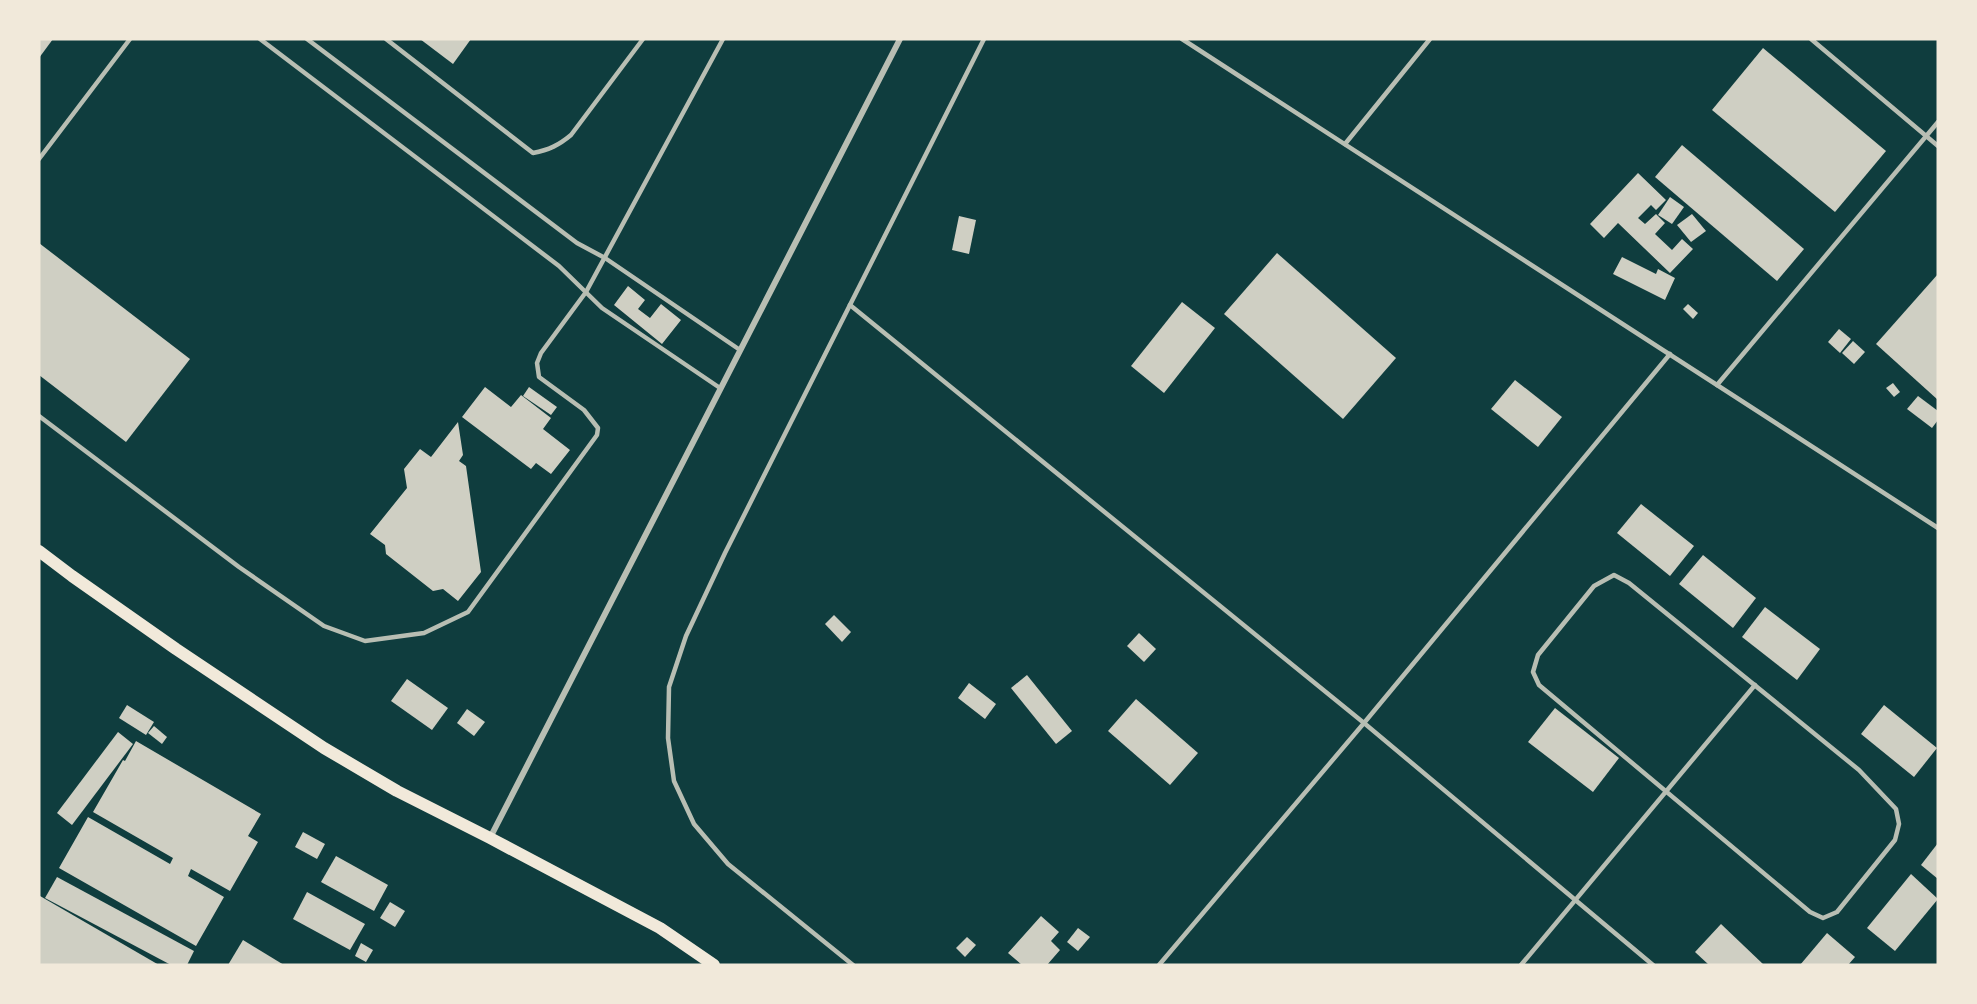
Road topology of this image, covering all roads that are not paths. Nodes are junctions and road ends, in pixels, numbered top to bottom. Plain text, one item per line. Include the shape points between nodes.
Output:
1 (130, 39) edge
2 (260, 39) edge
3 (307, 39) edge
4 (386, 39) edge
5 (644, 39) edge
6 (723, 39) edge
7 (900, 39) edge
8 (984, 39) edge
9 (1182, 39) edge
10 (1430, 39) edge
11 (1811, 39) edge
12 (1938, 122) edge
13 (1926, 136) junction
14 (1345, 144) junction
15 (1938, 146) edge
16 (39, 159) edge
17 (605, 258) junction
18 (586, 292) junction
19 (850, 305) junction
20 (740, 350) junction
21 (1670, 354) junction
22 (1718, 385) junction
23 (720, 388) junction
24 (39, 416) edge
25 (1938, 528) edge
26 (39, 551) edge
27 (1755, 685) junction
28 (1364, 723) junction
29 (1666, 792) junction
30 (490, 838) junction
31 (1575, 900) junction
32 (714, 965) edge
33 (853, 965) edge
34 (1159, 965) edge
35 (1521, 965) edge
36 (1653, 965) edge

1 - 16 lane
2 - 18 lane via 560,266
3 - 17 lane via 577,243
4 - 5 lane via 533,153 549,149 571,135
6 - 17 lane
7 - 20 street
8 - 19 lane
9 - 14 lane
10 - 14 lane
11 - 13 lane
12 - 13 lane
13 - 15 lane
13 - 22 lane
14 - 21 lane
17 - 18 lane
17 - 20 lane
18 - 23 lane via 602,308
18 - 24 lane via 537,363 539,377 584,410 598,428 597,435 468,612 424,633 365,641 324,626 238,567
19 - 28 lane
19 - 33 lane via 686,636 669,687 668,738 674,781 694,824 728,864
20 - 23 street
21 - 22 lane
21 - 28 lane
22 - 25 lane
23 - 30 street
26 - 30 main road via 324,748 397,791
27 - 29 lane
27 - 29 lane via 1629,583 1614,575 1594,586 1538,655 1533,672 1539,685
27 - 29 lane via 1859,770 1896,808 1899,824 1895,840 1837,912 1823,918 1810,912
28 - 31 lane
28 - 34 lane
29 - 31 lane
30 - 32 main road via 660,928
31 - 35 lane
31 - 36 lane

